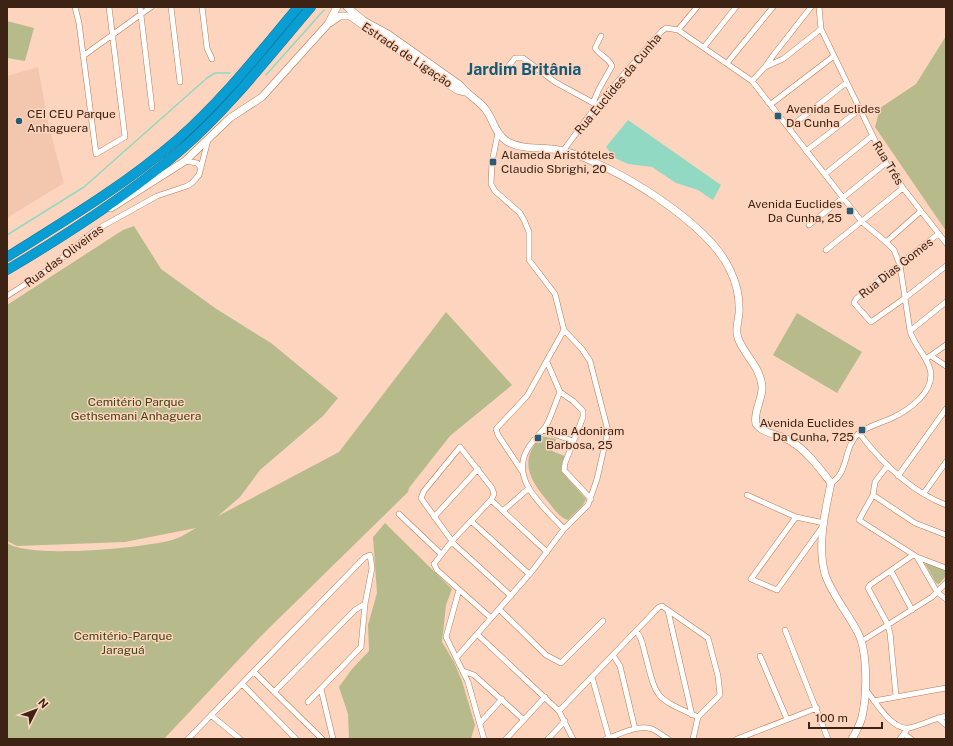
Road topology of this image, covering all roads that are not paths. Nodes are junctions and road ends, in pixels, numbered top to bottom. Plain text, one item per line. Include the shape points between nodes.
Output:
1 (75, 7) edge
2 (110, 7) edge
3 (140, 7) edge
4 (151, 7) edge
5 (171, 7) edge
6 (202, 7) edge
7 (311, 7) edge
8 (337, 7) edge
9 (347, 7) edge
10 (697, 7) edge
11 (736, 7) edge
12 (773, 7) edge
13 (811, 7) edge
14 (819, 7) edge
15 (294, 9) edge
16 (141, 14) junction
17 (328, 24) junction
18 (821, 29) junction
19 (678, 30) junction
20 (113, 35) junction
21 (601, 36) dead end
22 (704, 47) junction
23 (83, 56) junction
24 (834, 56) junction
25 (212, 59) dead end
26 (727, 63) junction
27 (765, 67) junction
28 (507, 68) dead end
29 (752, 81) junction
30 (180, 82) dead end
31 (846, 83) junction
32 (465, 92) junction
33 (595, 104) junction
34 (771, 104) junction
35 (152, 108) dead end
36 (859, 110) junction
37 (789, 128) junction
38 (498, 133) junction
39 (872, 136) junction
40 (208, 140) junction
41 (563, 151) junction
42 (806, 151) junction
43 (184, 161) junction
44 (886, 163) junction
45 (201, 168) junction
46 (825, 174) junction
47 (903, 188) junction
48 (843, 197) junction
49 (921, 211) junction
50 (862, 222) junction
51 (808, 225) dead end
52 (938, 234) junction
53 (56, 240) junction
54 (886, 242) junction
55 (946, 243) edge
56 (826, 250) dead end
57 (7, 257) edge
58 (900, 265) junction
59 (946, 266) edge
60 (7, 270) edge
61 (7, 296) edge
62 (905, 298) junction
63 (946, 302) edge
64 (564, 330) junction
65 (910, 331) junction
66 (946, 344) edge
67 (931, 356) junction
68 (926, 359) junction
69 (547, 362) junction
70 (946, 366) edge
71 (560, 392) junction
72 (946, 409) edge
73 (543, 430) junction
74 (859, 433) junction
75 (573, 441) junction
76 (946, 462) edge
77 (887, 466) junction
78 (478, 469) junction
79 (522, 471) junction
80 (898, 476) junction
81 (831, 483) junction
82 (529, 488) junction
83 (924, 493) junction
84 (747, 495) dead end
85 (873, 495) junction
86 (591, 499) junction
87 (491, 500) junction
88 (946, 505) edge
89 (504, 510) junction
90 (399, 514) dead end
91 (434, 517) junction
92 (796, 517) junction
93 (471, 521) junction
94 (824, 524) junction
95 (564, 529) junction
96 (946, 536) edge
97 (452, 541) junction
98 (547, 552) junction
99 (441, 554) junction
100 (915, 556) junction
101 (946, 568) edge
102 (891, 571) junction
103 (529, 574) junction
104 (946, 583) edge
105 (459, 590) junction
106 (937, 592) junction
107 (511, 596) junction
108 (946, 599) edge
109 (365, 604) junction
110 (499, 609) junction
111 (912, 610) junction
112 (668, 611) junction
113 (491, 618) junction
114 (603, 621) dead end
115 (887, 623) junction
116 (785, 630) dead end
117 (636, 631) junction
118 (477, 634) junction
119 (862, 641) junction
120 (613, 655) junction
121 (760, 656) dead end
122 (456, 657) junction
123 (464, 671) junction
124 (254, 672) junction
125 (592, 678) junction
126 (242, 684) junction
127 (321, 688) junction
128 (946, 688) edge
129 (865, 689) junction
130 (274, 692) junction
131 (896, 696) junction
132 (545, 697) junction
133 (502, 699) junction
134 (874, 701) junction
135 (308, 702) dead end
136 (818, 708) junction
137 (559, 711) junction
138 (692, 714) junction
139 (212, 716) junction
140 (946, 716) edge
141 (698, 717) junction
142 (938, 718) junction
143 (786, 719) junction
144 (524, 720) junction
145 (565, 721) junction
146 (480, 724) junction
147 (946, 724) edge
148 (908, 728) junction
149 (635, 729) junction
150 (289, 732) junction
151 (904, 734) junction
152 (191, 738) edge
153 (607, 738) edge
154 (240, 739) edge
155 (288, 739) edge
156 (296, 739) edge
157 (322, 739) edge
158 (333, 739) edge
159 (484, 739) edge
160 (506, 739) edge
161 (548, 739) edge
162 (573, 739) edge
163 (668, 739) edge
164 (693, 739) edge
165 (737, 739) edge
166 (828, 739) edge
167 (852, 739) edge
168 (900, 739) edge
169 (911, 739) edge

1 - 23 street
2 - 20 street
3 - 16 street
4 - 16 street
5 - 30 street
6 - 25 street via 207,48
7 - 53 highway via 248,81 182,148 141,182
8 - 17 main road
9 - 32 main road, Estrada de Ligação via 460,85
10 - 19 street
11 - 22 street
12 - 26 street
13 - 27 street
14 - 18 street, Rua Três
15 - 57 highway via 219,98 178,139 128,180
16 - 20 street
16 - 35 street
17 - 32 main road, Estrada de Ligação via 340,16 350,16 451,86
17 - 40 main road via 271,89 230,118
18 - 24 street, Rua Três
18 - 27 street via 783,59
19 - 22 street, Rua Euclides da Cunha
19 - 33 street, Rua Euclides da Cunha via 666,28 662,31
20 - 23 street
20 - 23 street via 125,137 96,154
21 - 33 street via 595,48 612,66 599,89
22 - 26 street, Rua Euclides da Cunha
24 - 31 street, Rua Três
24 - 34 street
26 - 29 street, Rua Euclides da Cunha
27 - 29 street
28 - 33 street via 515,58 523,58 554,82
29 - 34 street, Rua Euclides da Cunha
31 - 36 street, Rua Três
31 - 37 street
32 - 38 main road, Estrada de Ligação via 485,108
33 - 41 street, Rua Euclides da Cunha
34 - 37 street, Rua Euclides da Cunha
36 - 39 street, Rua Três
36 - 42 street
37 - 42 street, Rua Euclides da Cunha
38 - 41 main road, Estrada de Ligação via 516,145
38 - 64 street via 491,184 524,220 530,241 529,260 555,294
39 - 44 street, Rua Três
39 - 46 street
40 - 43 main road
40 - 45 street
41 - 81 main road, Estrada de Ligação via 599,165 648,191 672,208 720,252 731,270 738,294 738,337 761,377 762,396 756,413 756,424 762,430 788,439 799,447
42 - 46 street, Rua Euclides da Cunha
43 - 45 street via 197,163
43 - 53 main road
44 - 47 street, Rua Três
44 - 48 street
45 - 61 street, Rua das Oliveiras via 199,175 187,186 166,192 94,231 49,269
46 - 48 street, Rua Euclides da Cunha
47 - 49 street, Rua Três
47 - 50 street
48 - 50 street, Rua Euclides da Cunha
48 - 51 street
49 - 52 street, Rua Três
49 - 54 street
50 - 54 street, Rua Euclides da Cunha
50 - 56 street
52 - 55 street, Rua Três
52 - 58 street, Rua Dias Gomes
53 - 60 highway
54 - 58 street, Rua Euclides da Cunha via 894,250
58 - 62 street, Rua Euclides da Cunha
58 - 62 street, Rua Dias Gomes via 854,302 871,322
59 - 62 street
62 - 65 street, Rua Euclides da Cunha
63 - 65 street
64 - 69 street
64 - 86 street via 590,361 608,431
65 - 68 street, Rua Euclides da Cunha
66 - 67 street
67 - 68 street
67 - 70 street
68 - 74 street, Rua Euclides da Cunha via 930,369 930,381 921,398 893,418
69 - 71 street
69 - 79 street via 524,401 496,428 498,436
71 - 73 street
71 - 75 street via 583,411
72 - 80 street
73 - 75 street
73 - 79 street via 528,449
74 - 77 street
74 - 81 street via 848,449 840,476
75 - 86 street via 564,470
76 - 83 street
77 - 80 street
77 - 85 street via 875,482
78 - 87 street via 493,490
78 - 91 street
78 - 91 street via 462,448 459,448 421,496
79 - 82 street
80 - 83 street
81 - 94 main road
82 - 89 street
82 - 95 street
83 - 88 street
84 - 92 street
85 - 96 street via 912,521
85 - 100 street via 859,520
86 - 95 street
87 - 89 street
87 - 93 street
89 - 98 street
90 - 99 street
91 - 97 street
92 - 94 street
92 - 94 street via 751,579 777,590
93 - 97 street
93 - 103 street
94 - 119 main road via 822,560 826,574
95 - 98 street
97 - 99 street
97 - 107 street
98 - 103 street
99 - 105 street via 434,564 436,570
100 - 101 street
100 - 102 street
100 - 106 street
102 - 111 street
102 - 115 street via 868,588
103 - 107 street
104 - 106 street
105 - 113 street
105 - 122 street via 446,637
106 - 108 street
106 - 111 street
107 - 110 street
109 - 124 street via 372,568 370,555
109 - 127 street via 361,647
109 - 130 street via 355,610
110 - 113 street
110 - 114 street via 546,655 561,663
111 - 115 street
112 - 117 street via 662,606 659,607
112 - 138 street
112 - 141 street via 708,638 720,695
113 - 118 street
115 - 119 street
115 - 131 street via 893,648
116 - 136 street
117 - 120 street
117 - 138 street via 642,639 656,692 666,702
118 - 122 street
118 - 132 street
119 - 129 main road
120 - 125 street
120 - 149 street via 620,666
121 - 143 street
122 - 123 street
123 - 133 street via 474,675
123 - 146 street
124 - 126 street
124 - 130 street
125 - 137 street
125 - 153 street
126 - 139 street
126 - 150 street
127 - 135 street
127 - 158 street
128 - 131 street
129 - 134 street
129 - 167 main road via 863,715
130 - 157 street
131 - 134 street
132 - 137 street
132 - 144 street
133 - 144 street
133 - 146 street
134 - 148 street via 893,723
136 - 143 street
136 - 166 street
137 - 145 street
138 - 141 street
139 - 152 street
139 - 154 street
140 - 142 street
141 - 164 street
142 - 147 street
142 - 148 street
143 - 165 street
144 - 160 street
145 - 161 street
145 - 162 street
146 - 159 street
148 - 151 street
149 - 153 street
149 - 163 street via 654,729
150 - 155 street
150 - 156 street
151 - 168 street
151 - 169 street

